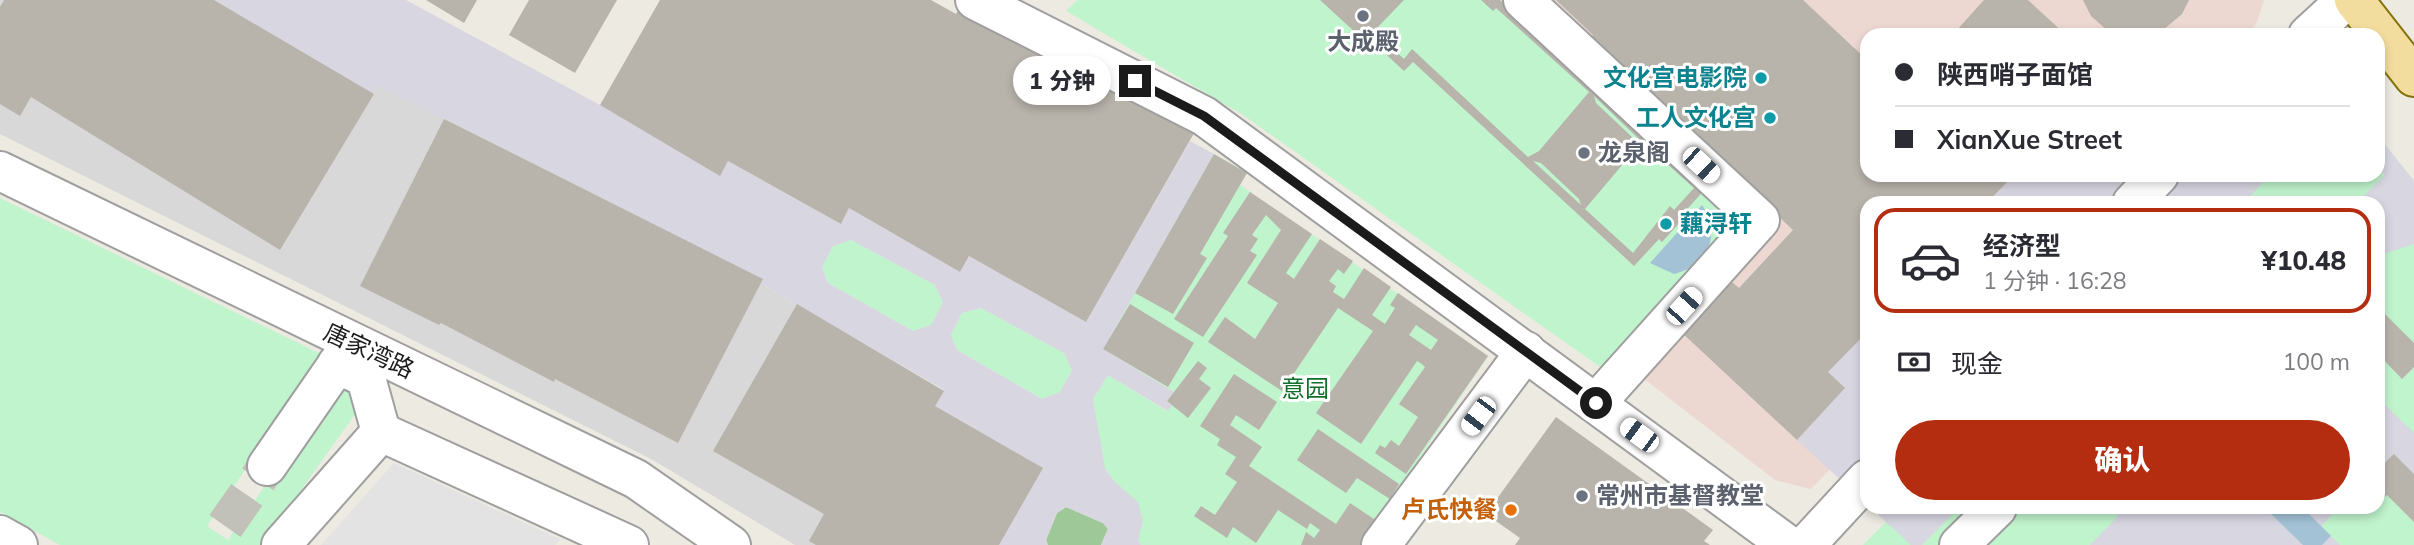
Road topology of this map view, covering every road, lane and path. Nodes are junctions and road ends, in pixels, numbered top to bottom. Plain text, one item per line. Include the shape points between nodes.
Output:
1 (975, 0) edge
2 (1523, 0) edge
3 (2346, 0) edge
4 (2354, 0) edge
5 (2316, 28) edge
6 (2376, 28) edge
7 (2385, 40) edge
8 (2414, 77) edge
9 (0, 171) edge
10 (2152, 182) edge
11 (2139, 196) edge
12 (1526, 351) junction
13 (344, 353) junction
14 (1596, 403) junction
15 (381, 432) junction
16 (267, 466) tunnel mouth
17 (1860, 487) edge
18 (1991, 514) edge
19 (0, 535) edge
20 (18, 545) edge
21 (281, 545) edge
22 (629, 545) edge
23 (731, 545) edge
24 (1381, 545) edge
25 (1788, 545) edge
26 (1806, 545) edge
27 (1959, 545) edge

1 - 12 street via 1204,116
2 - 14 street via 1760,220
3 - 5 street
4 - 6 main road
7 - 8 main road
9 - 13 street, 唐家湾路
10 - 11 street
12 - 14 street
12 - 24 street
13 - 15 street via 366,378
13 - 16 street
13 - 23 street, 唐家湾路 via 636,479
14 - 25 street
15 - 21 street
15 - 22 street
17 - 26 street
18 - 27 street
19 - 20 street

